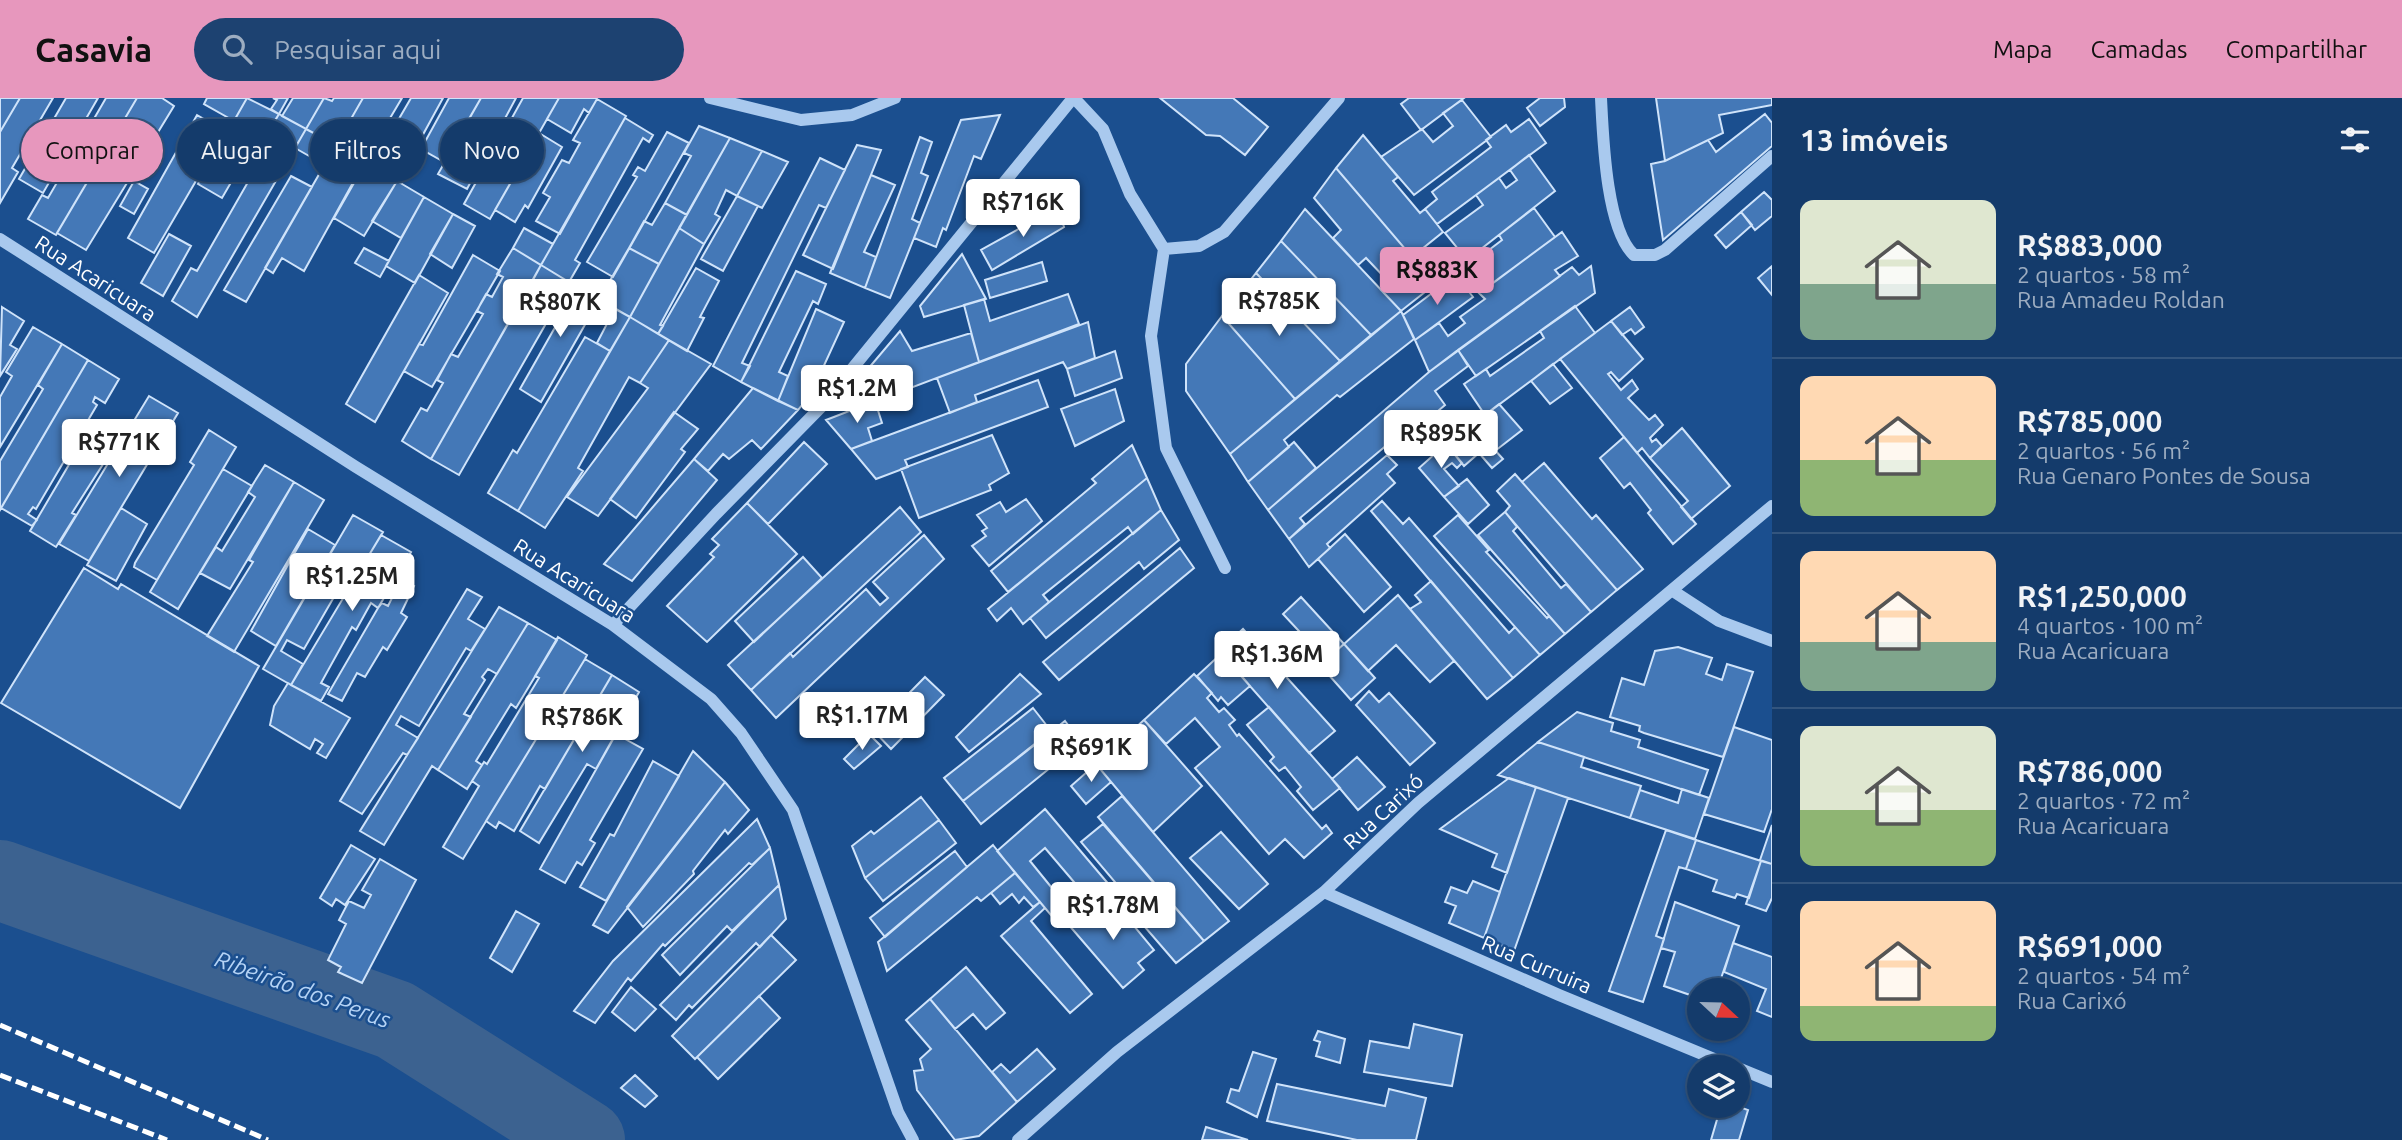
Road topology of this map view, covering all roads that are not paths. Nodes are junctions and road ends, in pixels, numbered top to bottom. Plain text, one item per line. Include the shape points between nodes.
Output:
1 (710, 98) edge
2 (895, 98) edge
3 (1073, 98) edge
4 (1339, 98) edge
5 (1601, 98) edge
6 (1772, 156) edge
7 (0, 239) edge
8 (1164, 249) junction
9 (1772, 506) edge
10 (1225, 568) dead end
11 (1673, 591) junction
12 (613, 625) junction
13 (1772, 641) edge
14 (1324, 892) junction
15 (1706, 1055) edge
16 (1750, 1073) edge
17 (1772, 1082) edge
18 (913, 1140) edge
19 (1018, 1140) edge

1 - 2 street via 801,120 852,115
3 - 8 street via 1103,129 1130,194
3 - 12 street via 821,407
4 - 8 street via 1224,232 1199,247
5 - 6 street via 1609,186 1619,231 1634,255 1644,257 1665,250
7 - 12 street, Rua Acaricuara
8 - 10 street via 1151,336 1166,448
9 - 11 street, Rua Carixó
11 - 13 street via 1719,621
11 - 14 street, Rua Carixó via 1418,803
12 - 18 street, Rua Acaricuara via 712,699 793,810 898,1112
14 - 15 street, Rua Curruira
14 - 19 street, Rua Carixó via 1117,1052
16 - 17 street, Rua Curruira

